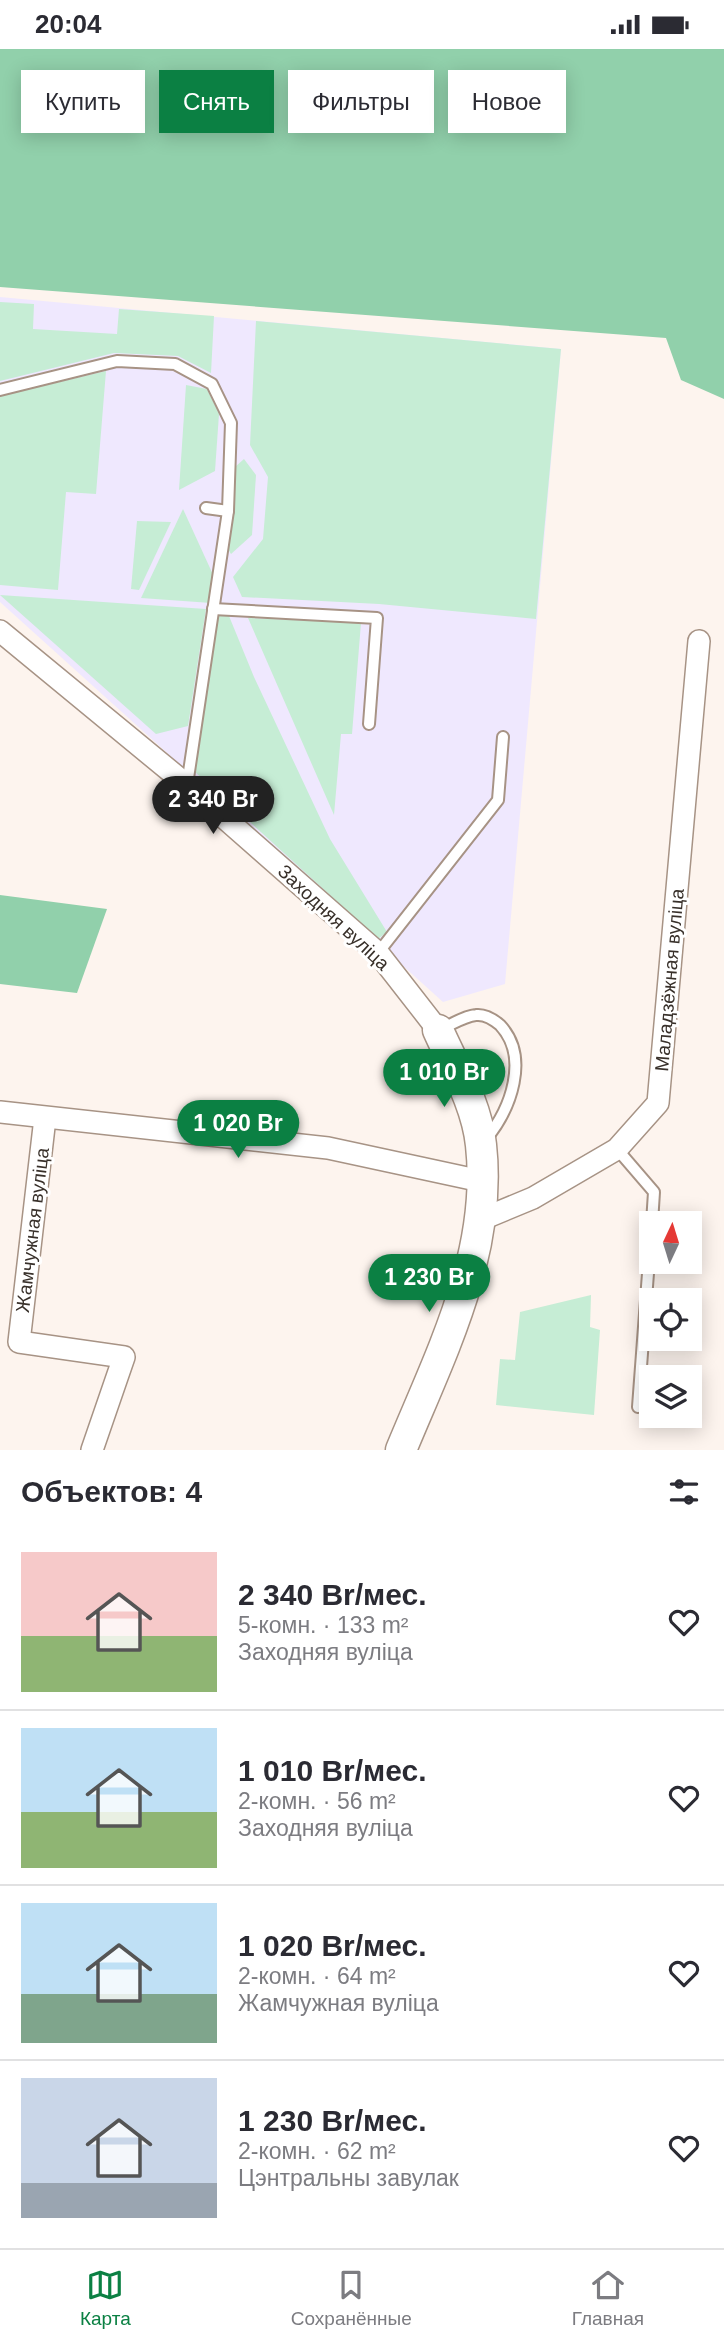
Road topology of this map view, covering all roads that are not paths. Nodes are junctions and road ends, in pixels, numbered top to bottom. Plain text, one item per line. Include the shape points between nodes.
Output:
1 (0, 390) edge
2 (206, 508) dead end
3 (228, 510) junction
4 (214, 608) junction
5 (0, 631) edge
6 (699, 641) dead end
7 (369, 724) dead end
8 (503, 737) dead end
9 (187, 785) junction
10 (378, 953) junction
11 (438, 1030) junction
12 (0, 1112) edge
13 (45, 1118) junction
14 (481, 1145) junction
15 (617, 1149) junction
16 (481, 1181) junction
17 (653, 1211) edge
18 (480, 1220) junction
19 (648, 1274) edge
20 (9, 1341) edge
21 (638, 1407) dead end
22 (92, 1450) edge
23 (401, 1450) edge

1 - 3 lane via 117,361 175,364 212,384 231,423
2 - 3 lane
3 - 4 lane
4 - 7 lane via 377,618
4 - 9 lane
5 - 9 street, Заходняя вуліца
6 - 15 street, Маладзёжная вуліца via 658,1103
8 - 10 lane via 499,800
9 - 10 street, Заходняя вуліца
10 - 11 street, Заходняя вуліца
11 - 14 street, Заходняя вуліца via 464,1089
11 - 14 lane via 484,1015 502,1028 516,1052 507,1104
12 - 13 street
13 - 16 street via 328,1149
13 - 20 street, Жамчужная вуліца
14 - 16 street, Заходняя вуліца
15 - 17 lane via 654,1192
15 - 18 street, Маладзёжная вуліца via 533,1198
16 - 18 street, Заходняя вуліца
18 - 23 street, Заходняя вуліца via 474,1262 458,1310
19 - 21 lane
20 - 22 street, Жамчужная вуліца via 124,1357

